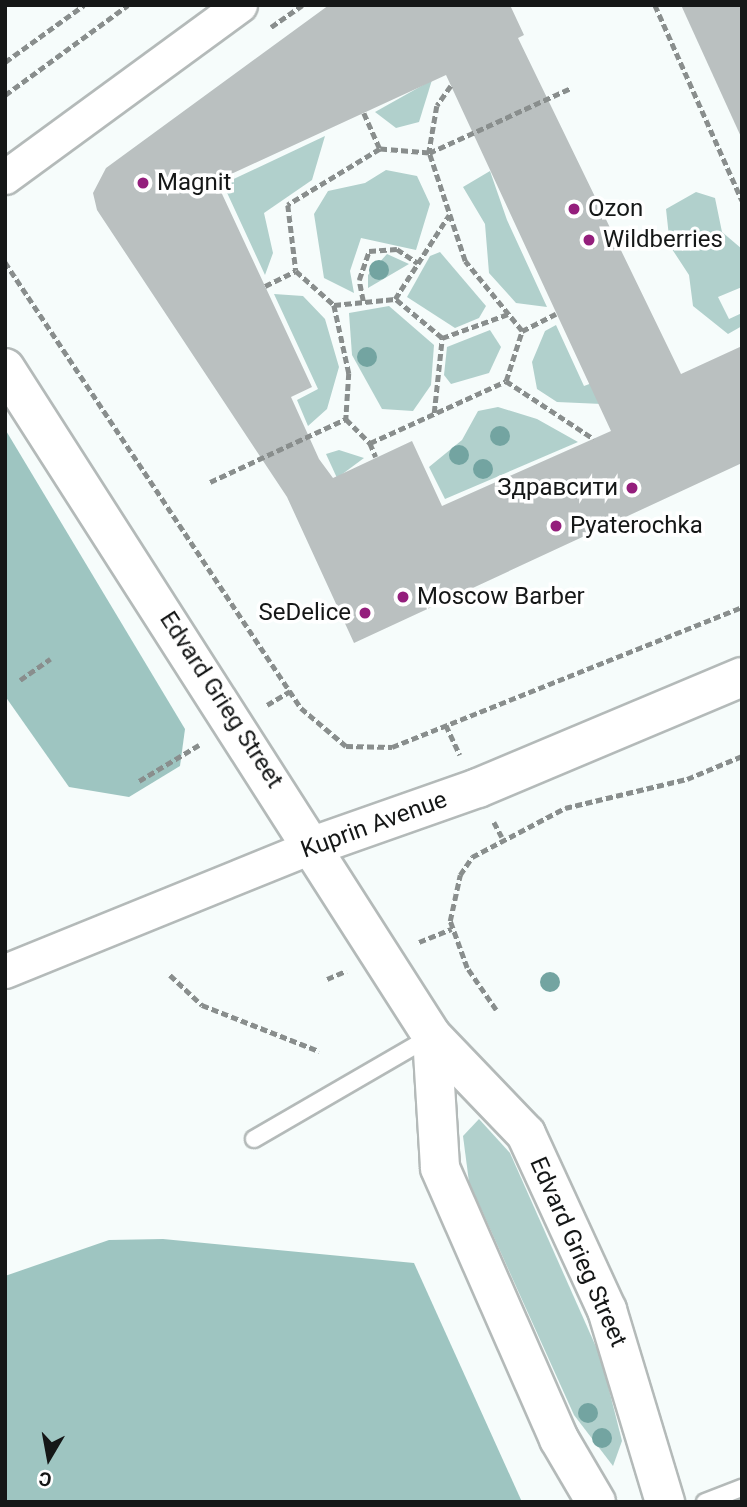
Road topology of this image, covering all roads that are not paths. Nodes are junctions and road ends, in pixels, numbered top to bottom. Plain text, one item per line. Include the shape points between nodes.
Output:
1 (240, 5) edge
2 (5, 177) edge
3 (5, 368) edge
4 (742, 677) edge
5 (316, 845) junction
6 (5, 971) edge
7 (432, 1036) junction
8 (254, 1139) dead end
9 (742, 1488) edge
10 (596, 1502) edge
11 (665, 1502) edge
12 (705, 1502) edge

1 - 2 street
3 - 5 street, Edvard Grieg Street
4 - 5 street, Kuprin Avenue via 478,788
5 - 6 street, Kuprin Avenue
5 - 7 street, Edvard Grieg Street
7 - 8 lane
7 - 10 street, Edvard Grieg Street via 440,1168 559,1439
7 - 11 street, Edvard Grieg Street via 526,1134 607,1310
9 - 12 lane

